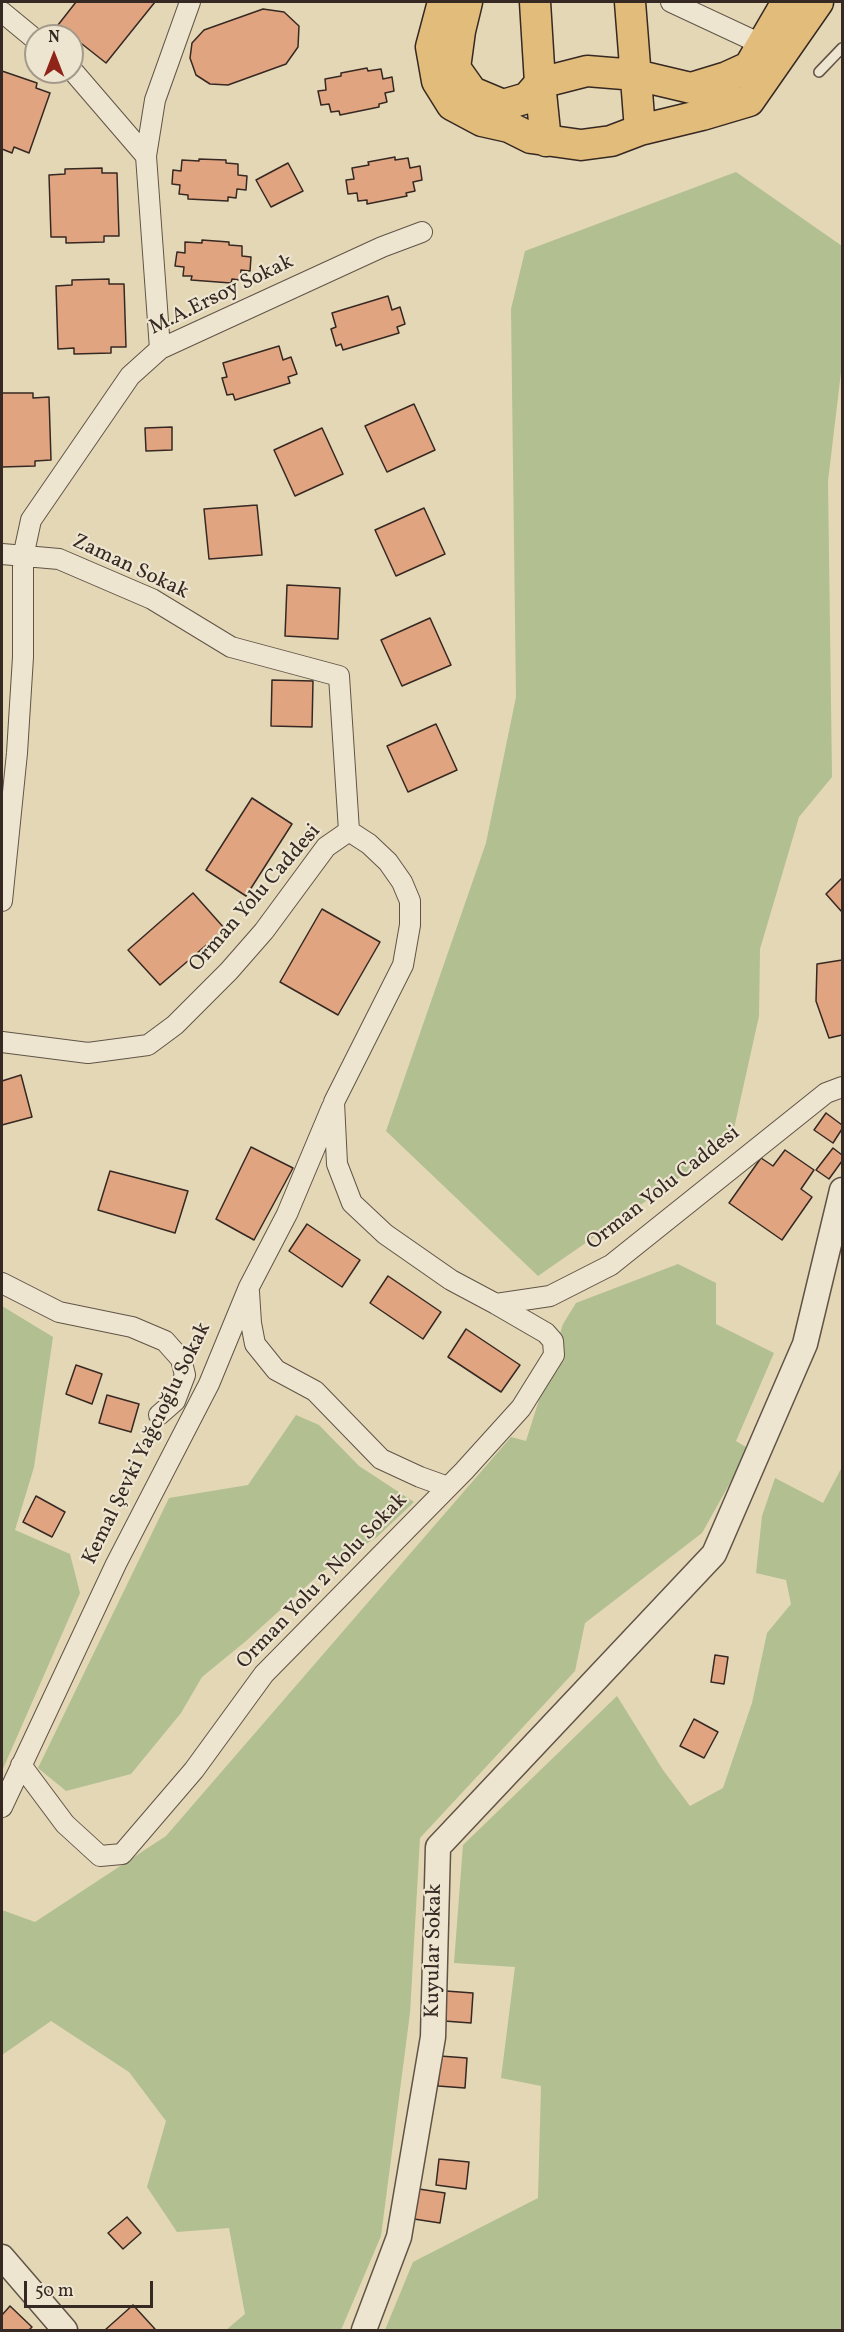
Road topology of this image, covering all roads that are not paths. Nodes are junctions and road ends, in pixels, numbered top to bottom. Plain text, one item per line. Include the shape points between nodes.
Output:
1 (190, 2) edge
2 (443, 2) edge
3 (467, 2) edge
4 (535, 2) edge
5 (630, 2) edge
6 (671, 2) edge
7 (787, 2) edge
8 (818, 2) edge
9 (2, 12) edge
10 (24, 30) edge
11 (761, 44) junction
12 (843, 48) edge
13 (819, 72) dead end
14 (636, 75) junction
15 (540, 83) junction
16 (84, 84) edge
17 (640, 130) junction
18 (546, 141) junction
19 (146, 156) junction
20 (422, 232) dead end
21 (160, 349) junction
22 (2, 554) edge
23 (23, 557) junction
24 (349, 831) junction
25 (2, 901) edge
26 (2, 1042) edge
27 (843, 1087) edge
28 (334, 1102) junction
29 (843, 1190) edge
30 (2, 1283) edge
31 (249, 1287) junction
32 (496, 1304) junction
33 (159, 1415) dead end
34 (448, 1487) junction
35 (21, 1766) junction
36 (2, 1807) edge
37 (2, 2257) edge
38 (65, 2331) edge
39 (364, 2331) edge

1 - 19 street via 155,100
2 - 18 main road via 431,47 437,81 452,105 482,122
3 - 15 main road via 455,68 472,92 503,105 527,98
4 - 15 main road
5 - 14 main road
6 - 11 street
7 - 11 main road
8 - 17 main road via 749,101
9 - 10 street
11 - 14 main road via 749,67 728,78 691,88
12 - 13 lane
14 - 15 main road via 587,71
14 - 17 main road
15 - 18 main road
16 - 19 street
17 - 18 main road via 611,141
19 - 21 street
20 - 21 street, M.A.Ersoy Sokak
21 - 23 street, M.A.Ersoy Sokak via 130,376 31,520
22 - 23 street, Zaman Sokak
23 - 24 street, Zaman Sokak via 59,559 142,595 231,647 339,676
23 - 25 street, M.A.Ersoy Sokak via 23,657
24 - 26 street, Orman Yolu Caddesi via 326,847 229,971 175,1025 148,1045 88,1053
24 - 28 street, Orman Yolu Caddesi via 388,862 402,882 410,901 410,925 403,965
27 - 32 street, Orman Yolu Caddesi via 826,1093 611,1265 550,1296
28 - 31 street, Kemal Şevki Yağcıoğlu Sokak via 287,1214
28 - 32 street, Orman Yolu Caddesi via 337,1164 352,1203 385,1234 451,1280
29 - 39 street, Kuyular Sokak via 805,1344 714,1554 438,1847 433,2037 399,2237
30 - 33 street via 59,1312 132,1327 165,1341 181,1359 185,1375 175,1401
31 - 34 street via 255,1344 276,1370 315,1391 381,1460
31 - 35 street, Kemal Şevki Yağcıoğlu Sokak via 208,1384 116,1564
32 - 34 street, Orman Yolu 2 Nolu Sokak via 546,1333 553,1341 554,1355 521,1408
34 - 35 street, Orman Yolu 2 Nolu Sokak via 264,1674 194,1770 123,1854 100,1856 65,1824
35 - 36 street, Kemal Şevki Yağcıoğlu Sokak
37 - 38 street

